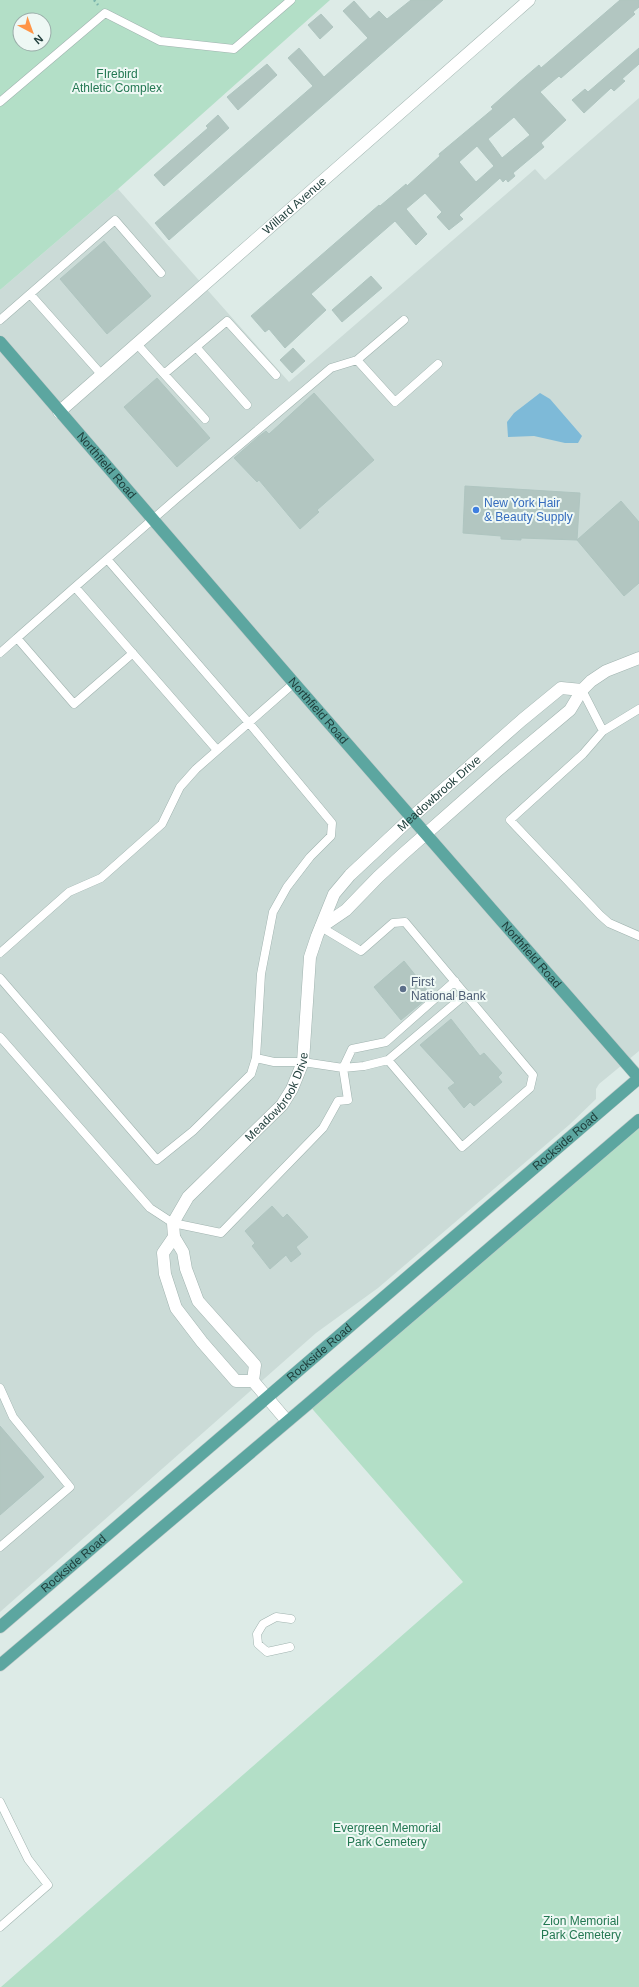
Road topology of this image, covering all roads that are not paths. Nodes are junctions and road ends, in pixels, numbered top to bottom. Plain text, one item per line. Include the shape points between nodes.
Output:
1 (291, 0) edge
2 (529, 0) edge
3 (0, 102) edge
4 (161, 272) dead end
5 (30, 294) junction
6 (0, 320) edge
7 (404, 320) dead end
8 (0, 342) edge
9 (137, 344) junction
10 (196, 347) junction
11 (357, 360) junction
12 (438, 364) dead end
13 (101, 374) junction
14 (164, 374) junction
15 (276, 375) dead end
16 (248, 405) dead end
17 (59, 412) junction
18 (205, 419) dead end
19 (153, 519) junction
20 (107, 559) junction
21 (75, 587) junction
22 (17, 638) junction
23 (0, 652) edge
24 (133, 654) junction
25 (639, 658) edge
26 (294, 683) junction
27 (582, 690) junction
28 (639, 709) edge
29 (249, 723) junction
30 (603, 731) junction
31 (217, 750) junction
32 (411, 818) junction
33 (426, 834) junction
34 (321, 927) junction
35 (639, 936) edge
36 (0, 953) edge
37 (0, 978) edge
38 (455, 981) junction
39 (466, 994) junction
40 (0, 1037) edge
41 (256, 1058) junction
42 (388, 1060) junction
43 (303, 1062) junction
44 (343, 1068) junction
45 (639, 1078) edge
46 (639, 1120) edge
47 (173, 1223) junction
48 (174, 1237) junction
49 (253, 1381) junction
50 (0, 1388) edge
51 (267, 1398) junction
52 (287, 1421) junction
53 (0, 1547) edge
54 (291, 1619) dead end
55 (0, 1627) edge
56 (290, 1646) dead end
57 (0, 1665) edge
58 (0, 1802) edge
59 (0, 1927) edge

1 - 3 lane via 234,49 160,41 105,13
2 - 9 street, Willard Avenue
4 - 5 lane via 115,220
5 - 6 lane
5 - 13 lane
7 - 11 lane
8 - 17 main road, Northfield Road
9 - 13 street, Willard Avenue
9 - 14 lane
10 - 14 lane
10 - 15 lane via 227,321
10 - 16 lane
11 - 12 lane via 395,402
11 - 19 lane via 331,368
13 - 17 street, Willard Avenue
14 - 18 lane
17 - 19 main road, Northfield Road
19 - 20 lane
19 - 26 main road, Northfield Road
20 - 21 lane
20 - 29 lane
21 - 22 lane
21 - 24 lane
22 - 23 lane
22 - 24 lane via 74,704
24 - 31 lane
25 - 27 street, Meadowbrook Drive via 606,671
26 - 29 lane
26 - 32 main road, Northfield Road
27 - 30 lane
27 - 32 street, Meadowbrook Drive via 561,688
27 - 33 street, Meadowbrook Drive via 570,710
28 - 30 lane
29 - 31 lane
29 - 41 lane via 332,823 331,836 301,869 273,912 261,974
30 - 35 lane via 583,754 510,820 600,915 610,923
31 - 36 lane via 180,787 162,824 101,878 69,892
32 - 33 main road, Northfield Road
32 - 34 street, Meadowbrook Drive via 350,875 334,894
33 - 34 street, Meadowbrook Drive via 346,910
33 - 45 main road, Northfield Road
34 - 38 lane via 361,951 393,923 405,922
34 - 43 street, Meadowbrook Drive via 310,957
37 - 41 lane via 158,1160 226,1100 251,1074
38 - 39 lane
38 - 44 lane via 386,1042 352,1049
39 - 42 lane
39 - 42 lane via 533,1074 530,1088 462,1148
40 - 47 lane via 150,1208
41 - 43 lane via 274,1062
42 - 44 lane
43 - 44 lane
43 - 47 street, Meadowbrook Drive via 282,1105 201,1182 188,1197
44 - 47 lane via 348,1100 338,1101 323,1128 221,1233
45 - 51 main road, Rockside Road
46 - 52 main road
47 - 48 street
48 - 49 street via 183,1252 186,1269 198,1301 255,1364
48 - 49 street via 163,1253 165,1274 176,1308 236,1381
49 - 51 street
50 - 53 lane via 13,1417 70,1487
51 - 52 street
51 - 55 main road, Rockside Road
52 - 57 main road
54 - 56 lane via 276,1617 263,1624 257,1634 258,1644 267,1652
58 - 59 lane via 28,1859 48,1885

